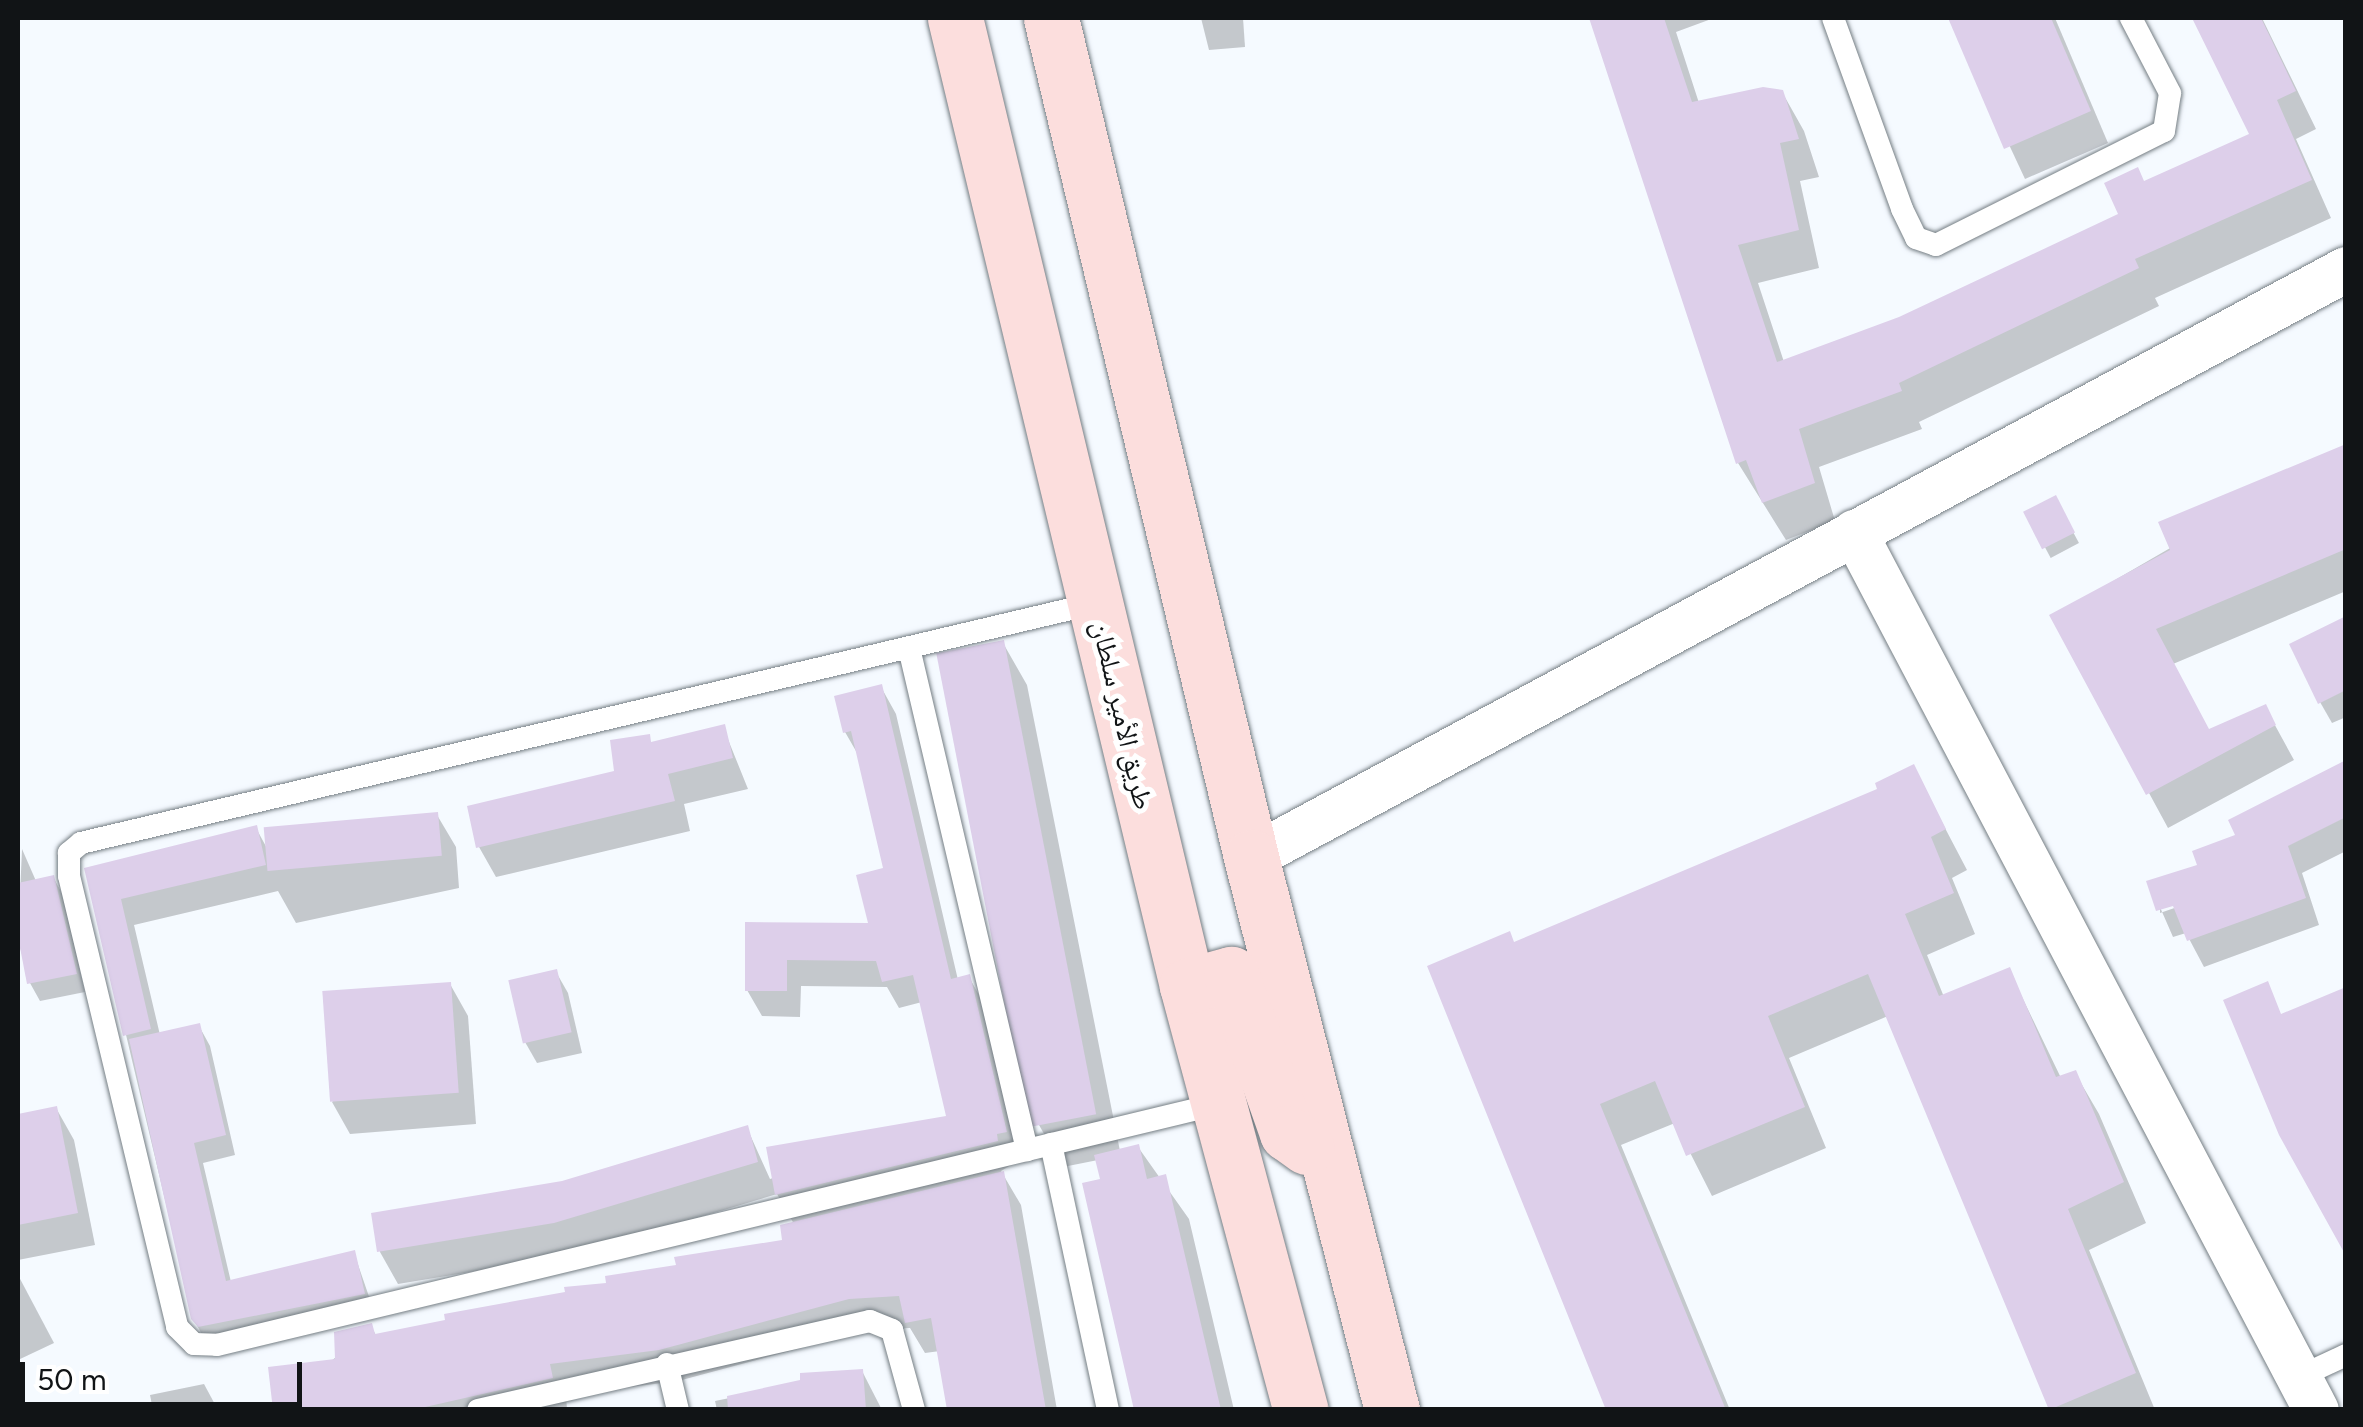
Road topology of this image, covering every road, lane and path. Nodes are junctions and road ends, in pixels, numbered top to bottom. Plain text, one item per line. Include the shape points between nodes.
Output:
1 (955, 18) edge
2 (1052, 18) edge
3 (1833, 18) edge
4 (2131, 18) edge
5 (2346, 269) edge
6 (1854, 532) junction
7 (1096, 604) junction
8 (909, 648) junction
9 (1251, 857) junction
10 (1188, 986) junction
11 (1219, 1103) junction
12 (1051, 1144) junction
13 (1027, 1150) junction
14 (1332, 1168) junction
15 (2346, 1355) edge
16 (667, 1364) junction
17 (2308, 1393) edge
18 (478, 1410) edge
19 (678, 1410) edge
20 (914, 1410) edge
21 (1108, 1410) edge
22 (1302, 1410) edge
23 (1392, 1410) edge

1 - 7 main road, طريق الأمير سلطان
2 - 9 main road
3 - 4 lane via 1902,210 1916,238 1936,246 2164,131 2170,93
5 - 6 street
6 - 9 street
6 - 17 street
7 - 8 lane
7 - 10 main road, طريق الأمير سلطان
8 - 13 lane
8 - 13 lane via 81,843 69,853 70,876 177,1327 194,1344 218,1345
9 - 14 main road
10 - 11 main road, طريق الأمير سلطان
10 - 14 main road via 1231,974 1287,1133
11 - 12 lane
11 - 22 main road, طريق الأمير سلطان
12 - 13 lane
12 - 21 lane
14 - 23 main road
15 - 17 lane
16 - 18 lane
16 - 19 lane
16 - 20 lane via 870,1320 892,1330

